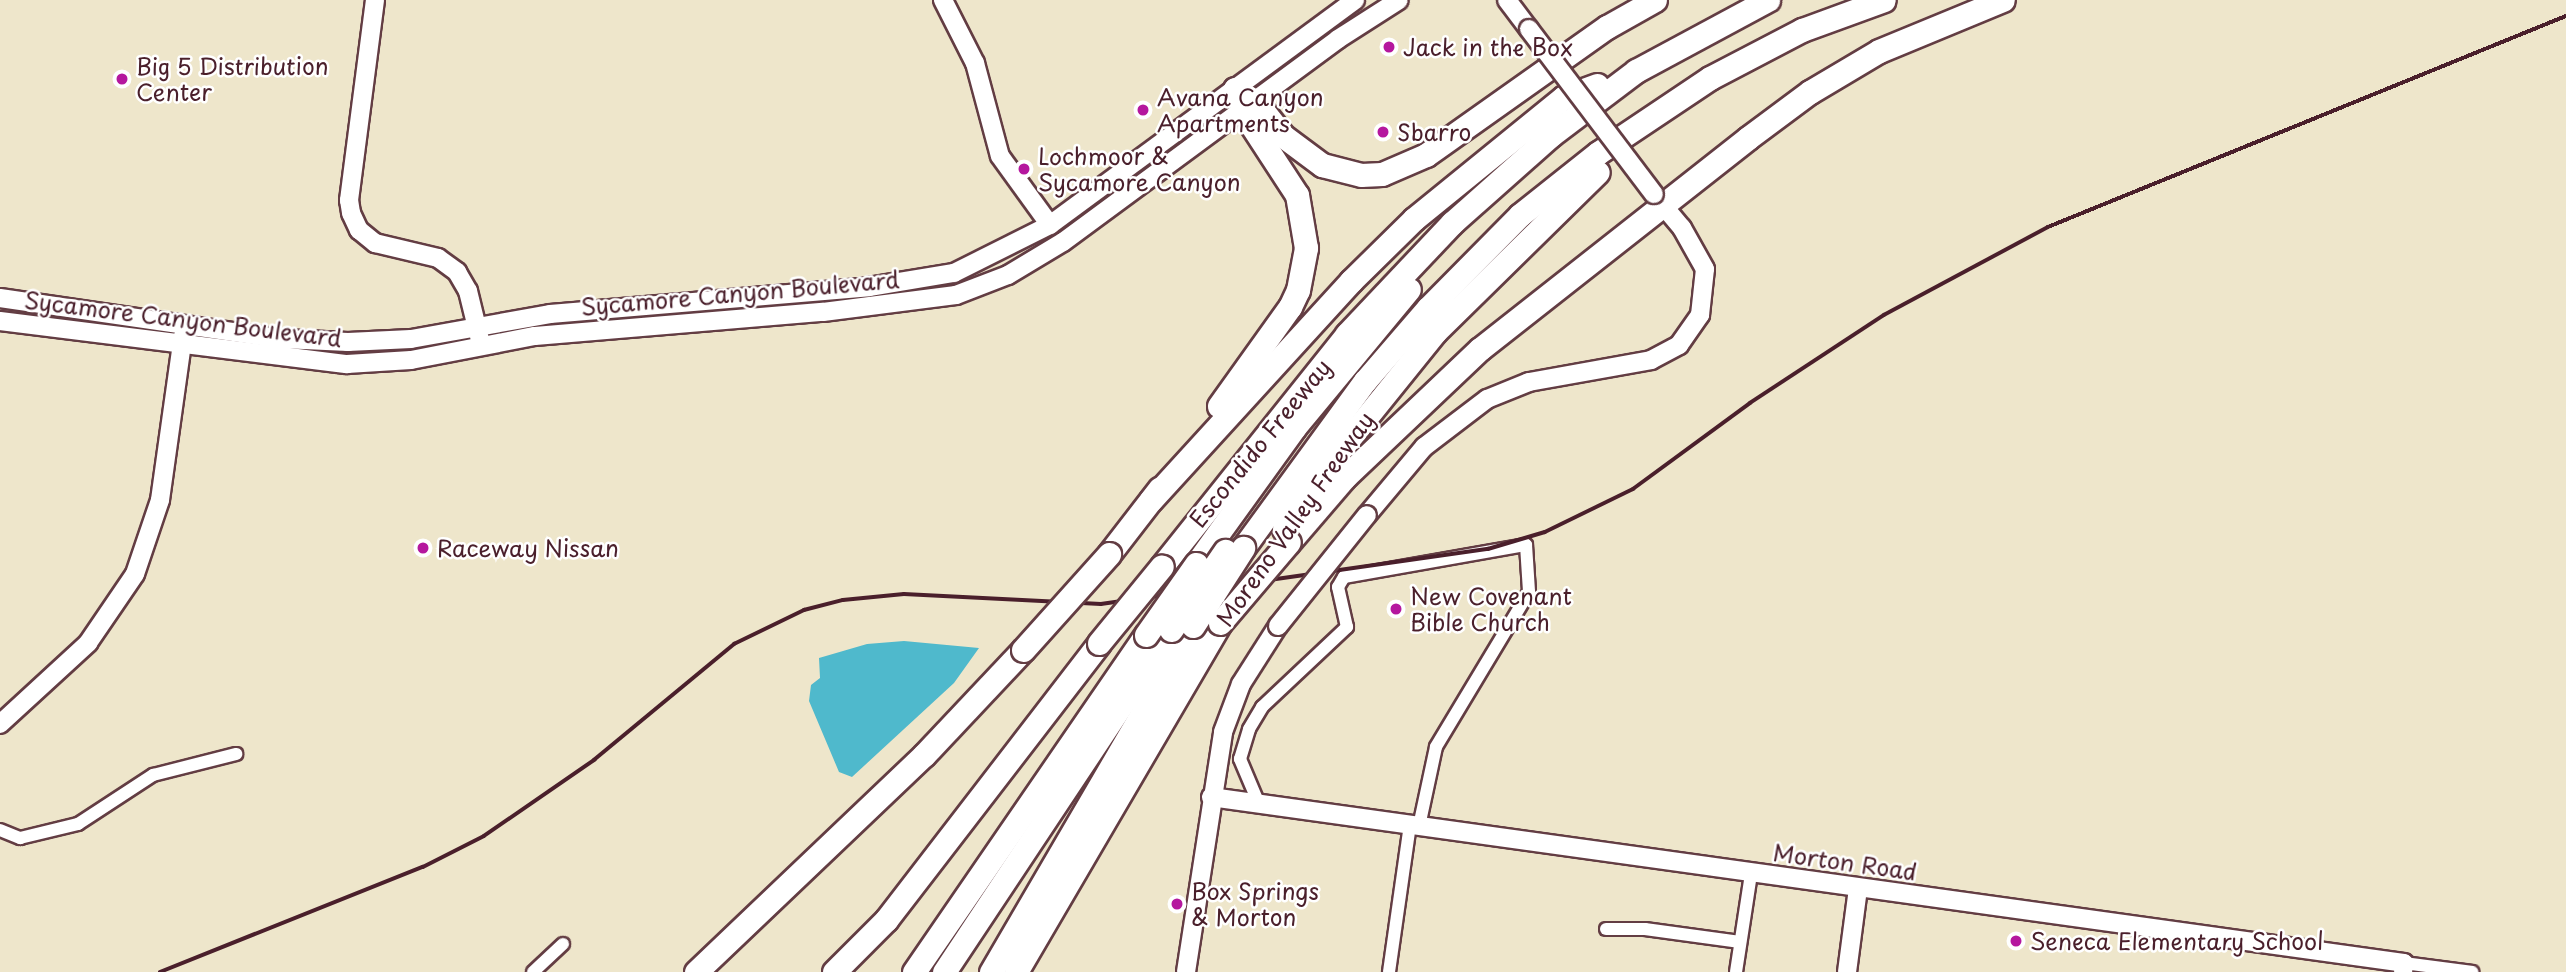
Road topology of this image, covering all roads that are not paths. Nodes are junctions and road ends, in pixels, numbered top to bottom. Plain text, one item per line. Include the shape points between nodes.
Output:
1 (375, 0) edge
2 (943, 0) edge
3 (1355, 0) edge
4 (1399, 0) edge
5 (1507, 0) edge
6 (1656, 0) edge
7 (1768, 0) edge
8 (1884, 0) edge
9 (2004, 0) edge
10 (1636, 71) junction
11 (1710, 78) junction
12 (1245, 100) junction
13 (1646, 122) junction
14 (1494, 183) junction
15 (1659, 201) junction
16 (1050, 225) junction
17 (0, 298) edge
18 (0, 321) edge
19 (184, 326) junction
20 (477, 330) junction
21 (181, 345) junction
22 (481, 348) junction
23 (1151, 500) junction
24 (1281, 543) junction
25 (1234, 550) junction
26 (1182, 629) junction
27 (0, 724) edge
28 (236, 754) dead end
29 (1212, 797) junction
30 (1259, 804) junction
31 (1415, 825) junction
32 (0, 830) edge
33 (1751, 874) junction
34 (1858, 888) junction
35 (765, 909) junction
36 (886, 920) junction
37 (1606, 929) dead end
38 (1740, 942) junction
39 (563, 944) dead end
40 (2404, 967) edge
41 (533, 972) edge
42 (681, 972) edge
43 (696, 972) edge
44 (834, 972) edge
45 (850, 972) edge
46 (914, 972) edge
47 (944, 972) edge
48 (991, 972) edge
49 (1016, 972) edge
50 (1186, 972) edge
51 (1389, 972) edge
52 (1736, 972) edge
53 (1847, 972) edge
54 (2472, 972) edge

1 - 20 main road via 351,213 359,230 375,243 438,258 451,266 464,280
2 - 16 main road via 975,63 1000,156
3 - 12 main road, Sycamore Canyon Boulevard
4 - 12 main road, Sycamore Canyon Boulevard
5 - 15 main road, bridge
6 - 12 highway via 1607,27 1426,155 1382,174 1361,175 1322,165
7 - 10 highway, Escondido Freeway
8 - 11 highway, Escondido Freeway via 1802,30
9 - 15 highway via 1926,29 1845,70
10 - 14 highway, Escondido Freeway
10 - 23 highway via 1564,97 1414,219 1351,281
11 - 13 highway, Escondido Freeway
11 - 25 highway via 1626,125 1534,194 1452,269 1345,390
12 - 16 main road, Sycamore Canyon Boulevard
12 - 22 main road, Sycamore Canyon Boulevard via 1063,242 1008,275 956,295 849,310 535,336
12 - 23 highway via 1297,195 1305,231 1304,268 1281,322
13 - 24 highway, Moreno Valley Freeway via 1435,332 1331,461
13 - 25 highway, Escondido Freeway via 1598,153 1520,215 1428,308
14 - 36 highway, Escondido Freeway, bridge via 1410,264 1348,334 1099,643
14 - 46 highway, bridge via 1467,229 1374,329 1310,408 1146,635
15 - 24 highway via 1430,393
15 - 29 main road, bridge via 1690,239 1705,269 1700,315 1679,345 1651,360 1529,382 1487,399 1424,447 1278,626 1229,712
16 - 20 main road, Sycamore Canyon Boulevard via 954,273 905,283 550,314
17 - 19 main road, Sycamore Canyon Boulevard
18 - 21 main road, Sycamore Canyon Boulevard
19 - 20 main road, Sycamore Canyon Boulevard via 348,342
19 - 21 main road
20 - 22 main road
21 - 22 main road, Sycamore Canyon Boulevard via 347,364
21 - 27 main road via 160,500 135,573 88,643
23 - 35 highway, bridge via 1109,554 924,755
24 - 49 highway, Moreno Valley Freeway, bridge via 1220,623
25 - 26 highway, Escondido Freeway, bridge
26 - 47 highway
26 - 48 highway, Escondido Freeway
28 - 32 street via 153,775 78,824 20,838
29 - 30 main road, Morton Road
29 - 50 main road
30 - 31 main road, Morton Road
30 - 31 street via 1240,759 1249,729 1262,706 1347,627 1338,587 1344,577 1526,545 1529,592 1436,747
31 - 33 main road, Morton Road
31 - 51 street
33 - 34 main road, Morton Road
33 - 38 street
34 - 40 main road, Morton Road
34 - 53 main road
35 - 42 highway
35 - 43 highway
36 - 44 highway, Escondido Freeway
36 - 45 highway
37 - 38 street via 1645,929
38 - 52 street
39 - 41 street
40 - 54 street, Morton Road

